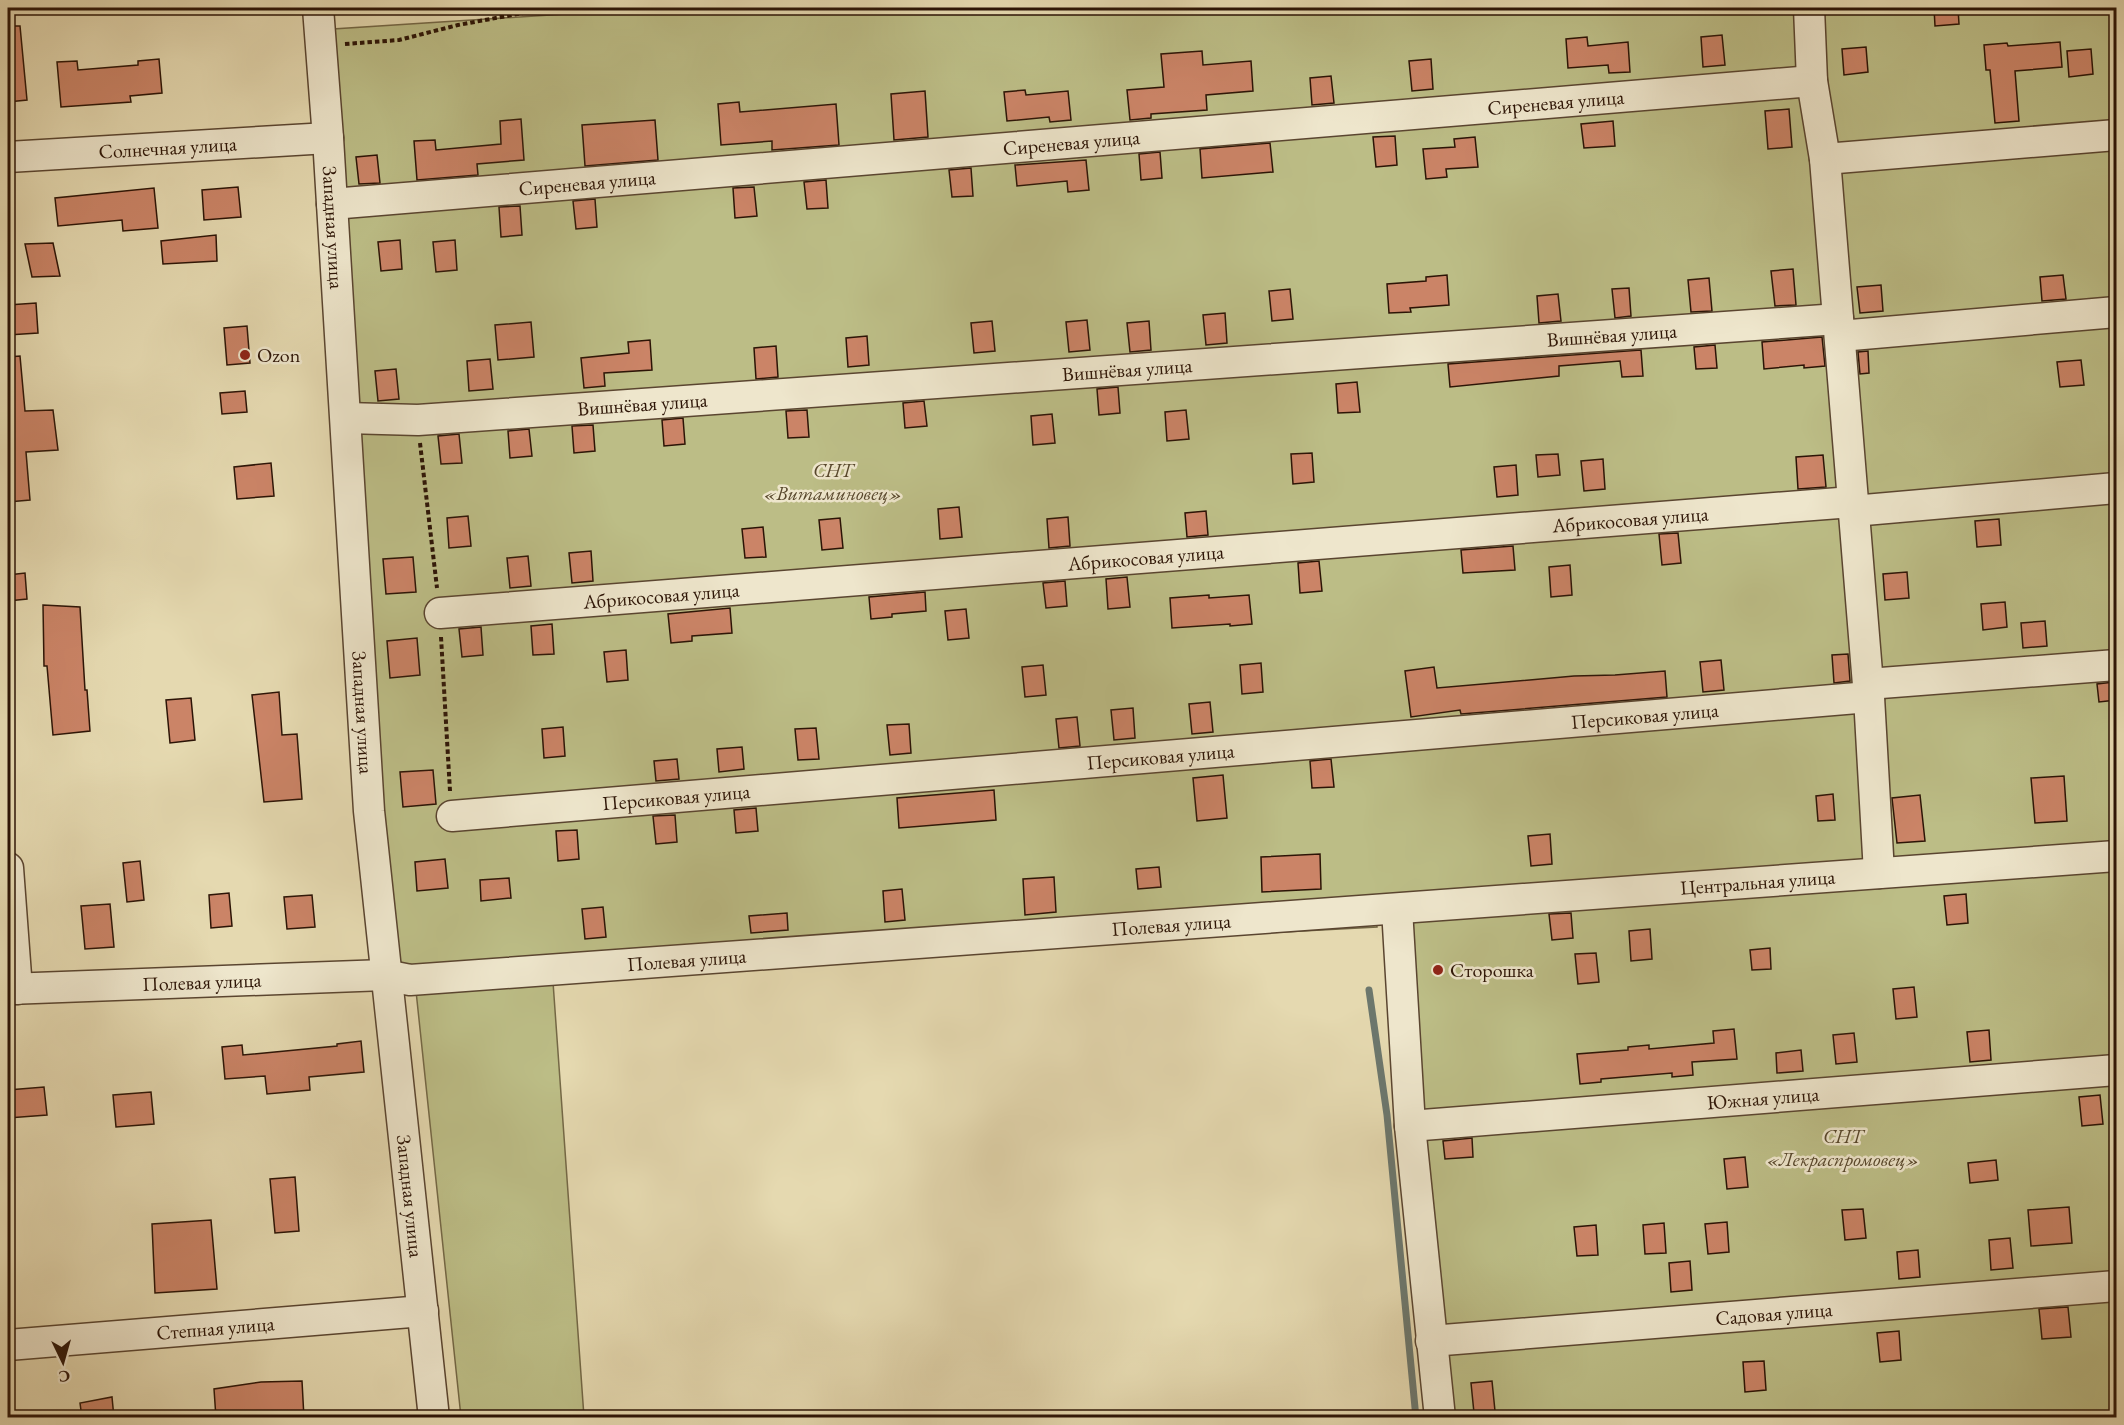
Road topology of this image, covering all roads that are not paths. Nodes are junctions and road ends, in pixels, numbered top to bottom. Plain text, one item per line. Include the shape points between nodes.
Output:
1 (318, 8) edge
2 (1809, 8) edge
3 (1812, 81) junction
4 (2116, 135) edge
5 (328, 138) junction
6 (8, 157) edge
7 (1825, 159) junction
8 (332, 204) junction
9 (2116, 312) edge
10 (1839, 327) junction
11 (346, 418) junction
12 (2116, 488) edge
13 (1852, 507) junction
14 (440, 613) dead end
15 (2116, 665) edge
16 (1869, 690) junction
17 (452, 816) dead end
18 (2116, 856) edge
19 (8, 868) edge
20 (1879, 873) junction
21 (1397, 909) junction
22 (1364, 911) joint
23 (385, 975) junction
24 (12, 989) edge
25 (2116, 1070) edge
26 (1410, 1126) junction
27 (2116, 1286) edge
28 (423, 1311) junction
29 (1431, 1341) junction
30 (8, 1345) edge
31 (434, 1418) edge
32 (1440, 1418) edge

1 - 5 street, Западная улица
2 - 3 street
3 - 7 street
3 - 8 street, Сиреневая улица
4 - 7 street
5 - 6 street, Солнечная улица
5 - 8 street, Западная улица
7 - 10 street
8 - 11 street, Западная улица
9 - 10 street, Вишнёвая улица
10 - 11 street, Вишнёвая улица via 417,420
10 - 13 street
11 - 23 street, Западная улица via 369,811
12 - 13 street, Абрикосовая улица
13 - 14 street, Абрикосовая улица
13 - 16 street
15 - 16 street, Персиковая улица
16 - 17 street, Персиковая улица
16 - 20 street
18 - 20 street, Центральная улица
19 - 24 street
20 - 21 street, Центральная улица
21 - 22 street, Центральная улица
21 - 26 street
22 - 23 street, Полевая улица via 410,980
23 - 24 street, Полевая улица
23 - 28 street, Западная улица
25 - 26 street, Южная улица
26 - 29 street
27 - 29 street, Садовая улица
28 - 30 street, Степная улица
28 - 31 street, Западная улица
29 - 32 street

